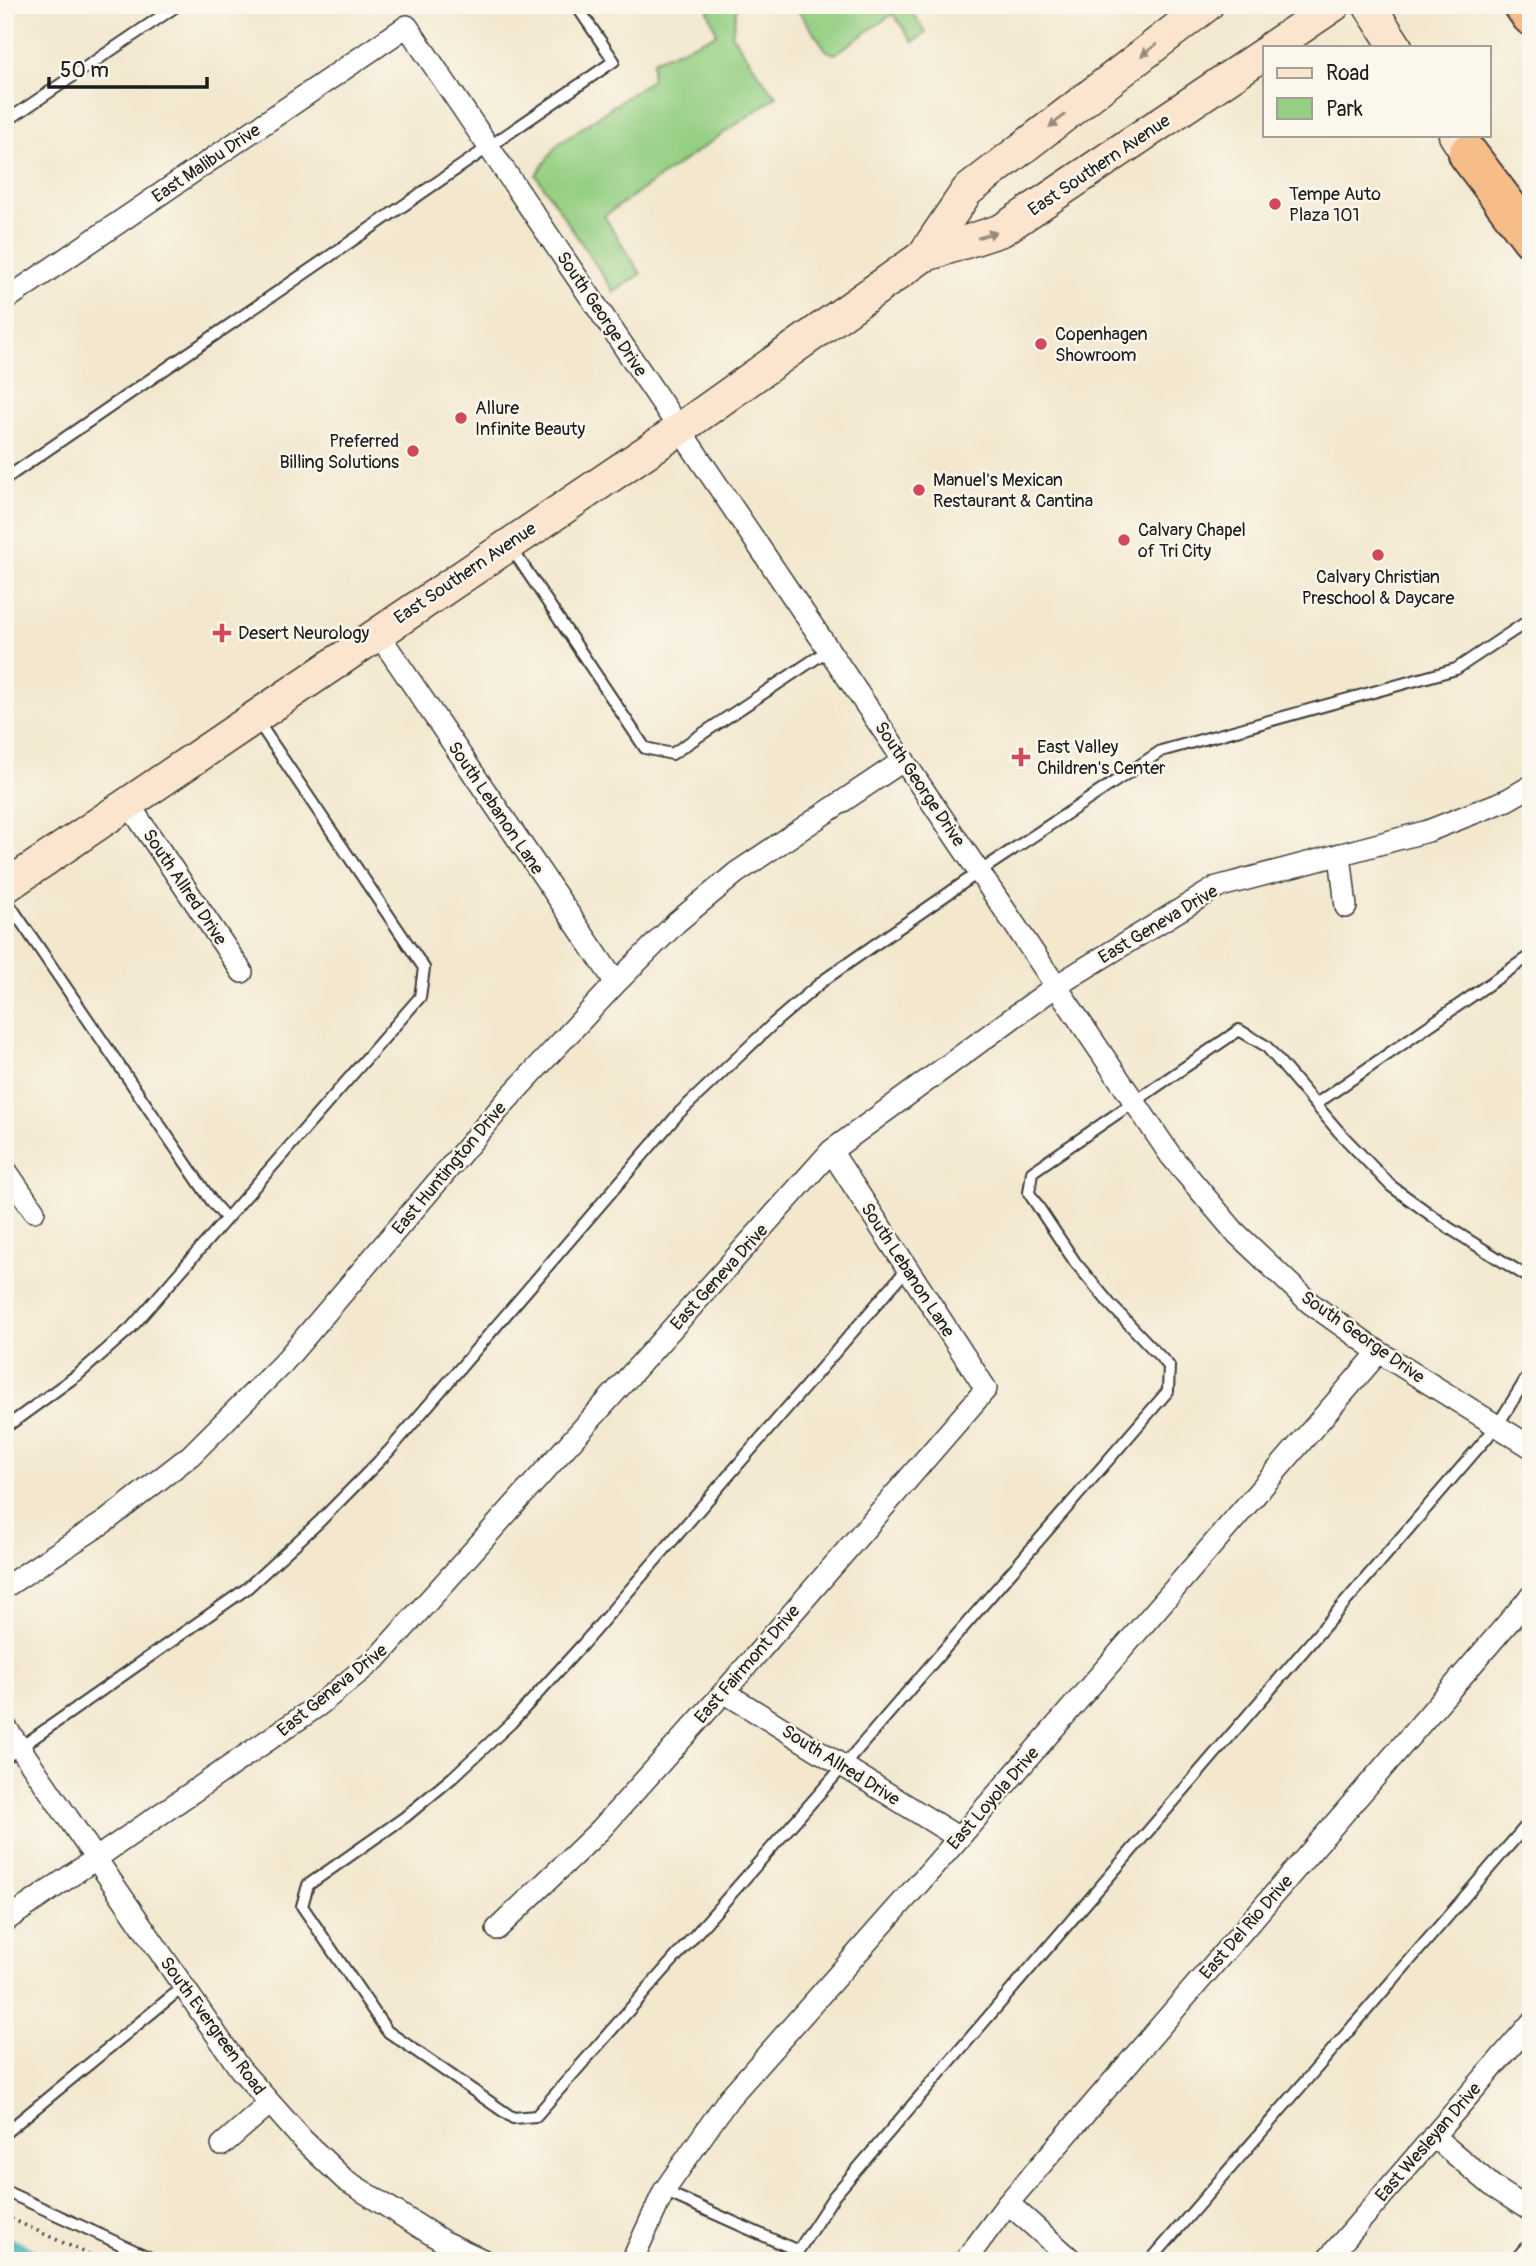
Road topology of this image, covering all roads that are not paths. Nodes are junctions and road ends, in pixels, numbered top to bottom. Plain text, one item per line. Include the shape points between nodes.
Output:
1 (178, 5) edge
2 (576, 5) edge
3 (1207, 5) edge
4 (1334, 5) edge
5 (1369, 5) edge
6 (1523, 5) edge
7 (1531, 16) edge
8 (407, 26) joint
9 (1273, 46) edge
10 (1395, 46) edge
11 (1263, 53) edge
12 (5, 122) edge
13 (1462, 144) edge
14 (489, 148) junction
15 (1531, 238) edge
16 (923, 257) junction
17 (1531, 257) edge
18 (5, 300) edge
19 (680, 429) junction
20 (5, 479) edge
21 (509, 544) junction
22 (1531, 620) edge
23 (377, 632) junction
24 (830, 649) junction
25 (255, 716) junction
26 (904, 760) junction
27 (1531, 786) edge
28 (128, 803) junction
29 (1340, 854) junction
30 (979, 872) junction
31 (5, 887) edge
32 (5, 898) edge
33 (1346, 907) dead end
34 (1531, 955) edge
35 (242, 972) dead end
36 (616, 983) junction
37 (1056, 986) junction
38 (1135, 1101) junction
39 (1316, 1104) junction
40 (831, 1151) junction
41 (5, 1169) edge
42 (34, 1212) dead end
43 (226, 1218) junction
44 (907, 1269) junction
45 (1531, 1279) edge
46 (1379, 1352) junction
47 (1531, 1371) edge
48 (986, 1389) joint
49 (5, 1423) edge
50 (1497, 1426) junction
51 (1531, 1447) edge
52 (5, 1587) edge
53 (1531, 1596) edge
54 (724, 1692) junction
55 (5, 1726) edge
56 (13, 1753) edge
57 (843, 1766) junction
58 (1531, 1820) edge
59 (959, 1838) junction
60 (96, 1860) junction
61 (5, 1921) edge
62 (497, 1929) dead end
63 (183, 1987) junction
64 (1531, 2023) edge
65 (270, 2103) junction
66 (5, 2133) edge
67 (1433, 2136) junction
68 (222, 2146) dead end
69 (5, 2191) edge
70 (664, 2191) junction
71 (1008, 2203) junction
72 (1531, 2211) edge
73 (1531, 2241) edge
74 (157, 2261) edge
75 (485, 2261) edge
76 (632, 2261) edge
77 (965, 2261) edge
78 (1073, 2261) edge
79 (1150, 2261) edge
80 (1326, 2261) edge
81 (1514, 2261) edge

1 - 12 lane
2 - 14 lane via 614,61
3 -> 16 main road, East Southern Avenue via 967,191
4 - 9 main road
5 - 10 main road
6 - 7 highway
8 - 14 street, South George Drive
8 - 18 street, East Malibu Drive
16 -> 11 main road, East Southern Avenue via 1002,230
13 - 15 highway
13 - 17 main road
14 - 19 street, South George Drive
14 - 20 lane
16 - 19 main road, East Southern Avenue
19 - 21 main road, East Southern Avenue
19 - 24 street, South George Drive
21 - 23 main road, East Southern Avenue
21 - 24 lane via 645,748 672,754
22 - 30 lane via 1456,669 1161,751
23 - 25 main road, East Southern Avenue
23 - 36 street, South Lebanon Lane
24 - 26 street, South George Drive
25 - 28 main road, East Southern Avenue
25 - 43 lane via 424,968 420,997
26 - 30 street, South George Drive
26 - 36 street, East Huntington Drive via 736,873 677,922
27 - 29 street, East Geneva Drive via 1428,831
28 - 31 main road, East Southern Avenue
28 - 35 street, South Allred Drive
29 - 33 street
29 - 37 street, East Geneva Drive via 1217,887
30 - 37 street, South George Drive
30 - 56 lane via 824,980 689,1104 389,1451 246,1589
32 - 43 lane
34 - 39 lane
36 - 52 street, East Huntington Drive via 507,1100 284,1362 201,1445 106,1521
37 - 38 street, South George Drive
37 - 40 street, East Geneva Drive
38 - 39 lane via 1239,1030 1266,1045
38 - 46 street, South George Drive via 1171,1156 1234,1231 1310,1303
38 - 57 lane via 1032,1172 1029,1193 1075,1262 1169,1366 1168,1391
39 - 45 lane via 1391,1186
40 - 44 street, South Lebanon Lane
40 - 60 street, East Geneva Drive via 379,1656 319,1705
41 - 42 street
43 - 49 lane via 131,1328 80,1373 10,1424
44 - 48 street, South Lebanon Lane
44 - 57 lane via 511,1723 405,1817 308,1885 302,1906 387,2031 513,2118 536,2116
46 - 50 street, South George Drive
46 - 59 street, East Loyola Drive
47 - 50 lane
48 - 54 street, East Fairmont Drive
50 - 51 street, South George Drive
50 - 70 lane via 834,2196 798,2250
53 - 71 street, East Del Rio Drive
54 - 57 street, South Allred Drive
54 - 62 street, East Fairmont Drive via 600,1830
55 - 56 street, South Evergreen Road
56 - 60 street, South Evergreen Road
57 - 59 street, South Allred Drive
58 - 79 lane
59 - 70 street, East Loyola Drive via 729,2098
60 - 61 street, East Geneva Drive
60 - 63 street, South Evergreen Road
63 - 65 street, South Evergreen Road via 240,2069
63 - 66 lane
64 - 67 street, East Wesleyan Drive
65 - 68 street
65 - 75 street, South Evergreen Road via 345,2180 444,2242
67 - 72 street via 1495,2188
67 - 80 street, East Wesleyan Drive
69 - 74 lane
70 - 76 street, East Loyola Drive
71 - 77 street, East Del Rio Drive
71 - 78 street
73 - 81 lane

